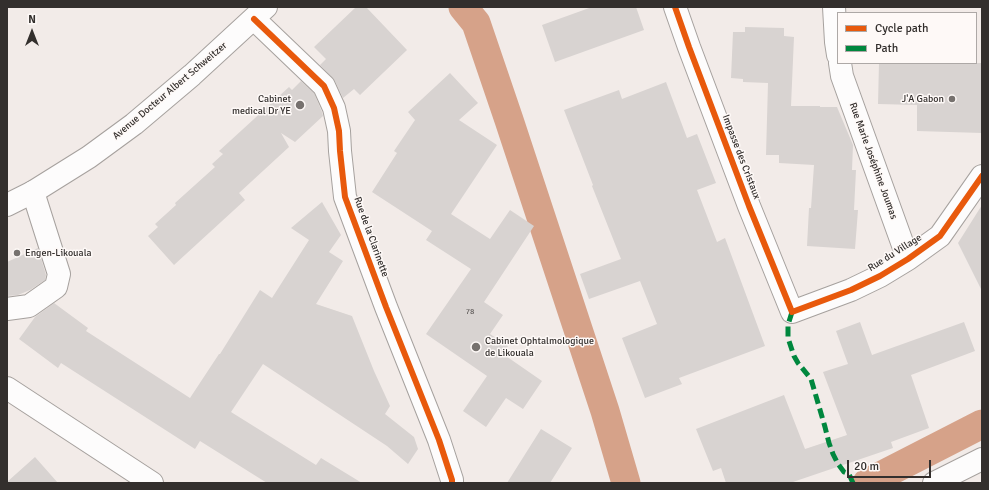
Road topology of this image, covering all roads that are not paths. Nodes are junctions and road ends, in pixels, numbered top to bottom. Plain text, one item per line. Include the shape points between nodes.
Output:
1 (675, 7) edge
2 (834, 7) edge
3 (260, 13) edge
4 (837, 48) edge
5 (840, 64) edge
6 (982, 176) edge
7 (33, 192) junction
8 (7, 205) edge
9 (908, 259) junction
10 (7, 309) edge
11 (792, 312) joint
12 (7, 388) edge
13 (982, 459) edge
14 (152, 483) edge
15 (452, 483) edge
16 (934, 483) edge

1 - 11 street, Impasse des Cristaux via 749,206
2 - 4 street
3 - 7 street, Avenue Docteur Albert Schweitzer via 134,124 89,157
3 - 15 street, Rue de la Clarinette via 324,86 334,108 339,131 345,196
5 - 9 street, Rue Marie Joséphine Joumas via 842,76
6 - 9 street, Rue du Village via 940,236
7 - 8 street, Avenue Docteur Albert Schweitzer
7 - 10 street via 59,274 56,287 29,306
9 - 11 street, Rue du Village via 851,290
12 - 14 street
13 - 16 street

